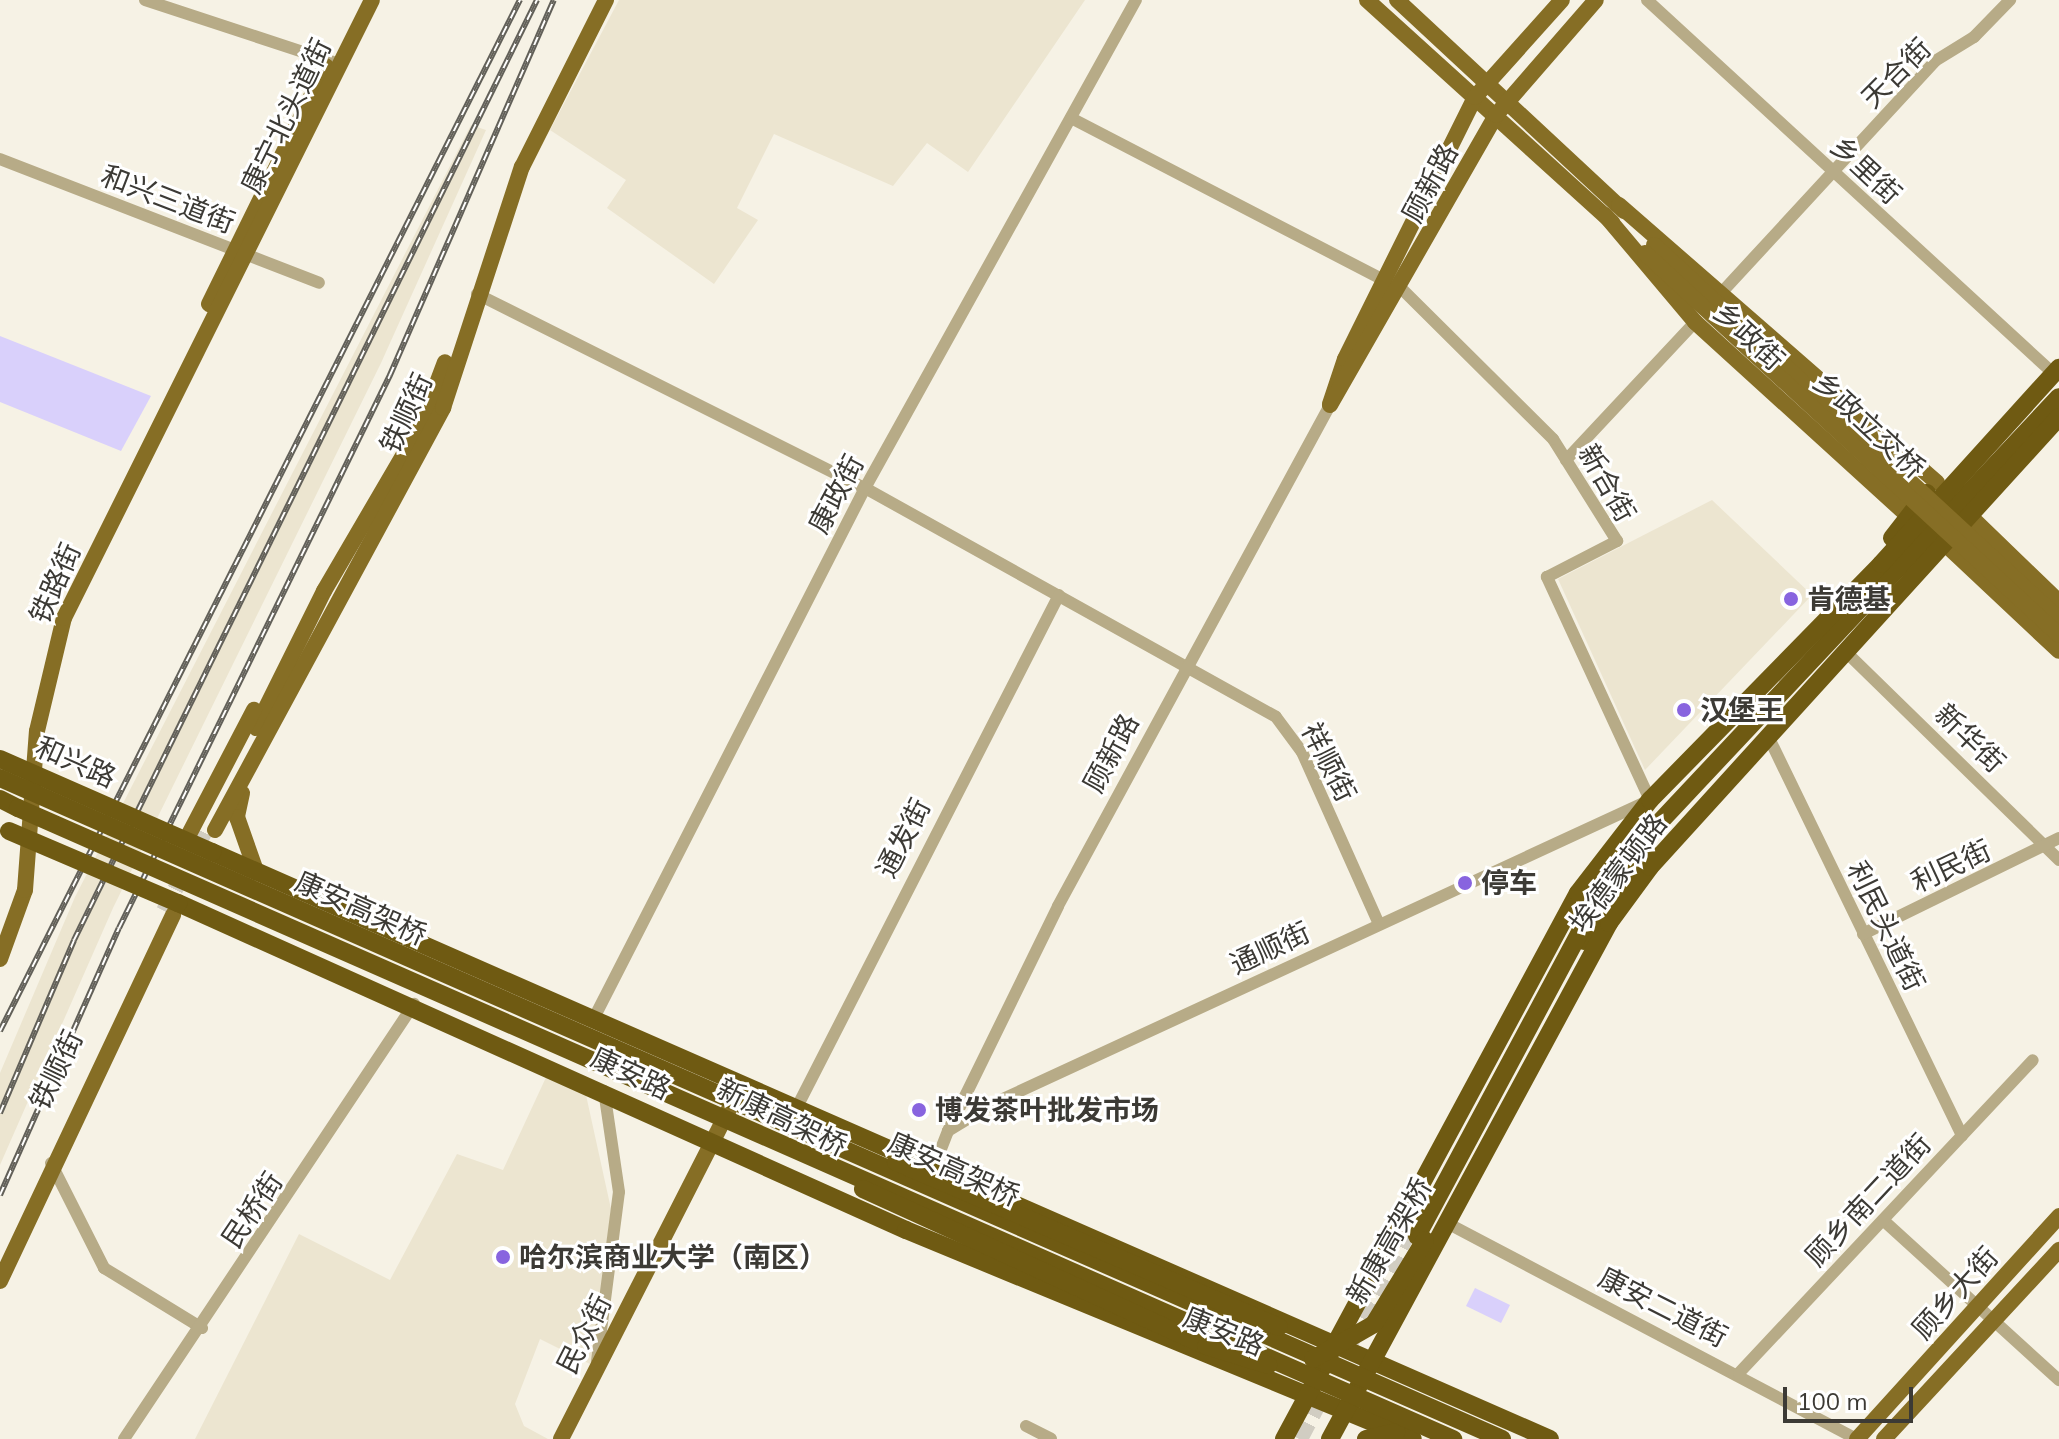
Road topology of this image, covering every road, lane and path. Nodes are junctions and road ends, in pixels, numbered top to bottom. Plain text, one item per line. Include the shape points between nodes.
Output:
1 (145, 0) edge
2 (360, 0) edge
3 (372, 0) edge
4 (597, 0) edge
5 (606, 0) edge
6 (1136, 0) edge
7 (1357, 0) edge
8 (1367, 0) edge
9 (1562, 0) edge
10 (1596, 0) edge
11 (1647, 0) edge
12 (2010, 0) edge
13 (1399, 1) edge
14 (1389, 19) junction
15 (334, 62) junction
16 (1490, 81) junction
17 (1475, 97) junction
18 (1509, 98) junction
19 (1496, 115) junction
20 (1071, 118) junction
21 (0, 159) edge
22 (1834, 172) junction
23 (1612, 210) junction
24 (1649, 249) junction
25 (241, 253) junction
26 (1385, 281) junction
27 (319, 283) dead end
28 (1402, 289) junction
29 (1723, 291) junction
30 (477, 294) junction
31 (1695, 322) junction
32 (2057, 370) edge
33 (2059, 397) edge
34 (1330, 405) junction
35 (2059, 417) edge
36 (1982, 448) junction
37 (1566, 460) junction
38 (1937, 482) junction
39 (865, 488) junction
40 (1907, 515) junction
41 (1970, 516) junction
42 (1940, 539) junction
43 (1881, 564) junction
44 (330, 595) junction
45 (1059, 595) junction
46 (2059, 602) edge
47 (2059, 619) edge
48 (2059, 635) edge
49 (1844, 649) junction
50 (2059, 651) edge
51 (1186, 668) junction
52 (1769, 738) junction
53 (0, 761) edge
54 (0, 778) edge
55 (0, 799) edge
56 (1650, 800) junction
57 (81, 814) junction
58 (126, 824) junction
59 (3, 828) edge
60 (211, 828) tunnel mouth
61 (2059, 838) edge
62 (186, 840) junction
63 (2047, 847) junction
64 (2059, 860) edge
65 (256, 871) junction
66 (1593, 875) junction
67 (172, 910) junction
68 (1379, 924) junction
69 (1863, 934) junction
70 (0, 939) edge
71 (0, 959) edge
72 (414, 1004) junction
73 (594, 1018) junction
74 (2033, 1060) dead end
75 (743, 1083) junction
76 (682, 1089) junction
77 (604, 1091) junction
78 (797, 1107) junction
79 (948, 1131) junction
80 (1962, 1136) junction
81 (711, 1142) junction
82 (51, 1163) junction
83 (934, 1166) junction
84 (2059, 1216) edge
85 (1883, 1220) junction
86 (1447, 1223) junction
87 (906, 1230) junction
88 (2059, 1250) edge
89 (0, 1253) edge
90 (0, 1281) edge
91 (1977, 1307) junction
92 (1993, 1321) junction
93 (202, 1328) junction
94 (1332, 1342) junction
95 (1383, 1367) junction
96 (596, 1369) junction
97 (1739, 1373) junction
98 (2059, 1380) edge
99 (1306, 1396) junction
100 (1346, 1411) junction
101 (1026, 1426) dead end
102 (1405, 1436) edge
103 (124, 1439) edge
104 (561, 1439) edge
105 (1051, 1439) edge
106 (1284, 1439) edge
107 (1330, 1439) edge
108 (1366, 1439) edge
109 (1453, 1439) edge
110 (1502, 1439) edge
111 (1526, 1439) edge
112 (1550, 1439) edge
113 (1856, 1439) edge
114 (1884, 1439) edge

1 - 15 street
2 - 15 main road, 康宁北头道街
3 - 15 main road, 康宁北头道街
4 - 44 main road, 铁顺街 via 513,163 434,399
5 - 30 main road, 铁顺街 via 522,167
6 - 20 street, 康政街
7 - 14 street, 乡政街
8 - 14 main road, 乡政街
9 - 16 main road, 顾新路
10 - 18 main road, 顾新路
11 - 22 street, 乡里街
12 - 22 street, 天合街 via 1974,37 1935,61
13 - 16 main road, 乡政街
14 - 17 main road, 乡政街
15 - 25 main road, 康宁北头道街
16 - 17 main road, 顾新路
16 - 18 main road, 乡政街
17 - 19 main road, 乡政街
17 - 26 main road, 顾新路
18 - 19 main road, 顾新路
18 - 23 main road, 乡政街
19 - 23 main road, 乡政街
19 - 28 main road, 顾新路
20 - 26 street
20 - 39 street, 康政街
21 - 25 street, 和兴三道街
22 - 29 street, 天合街
22 - 32 street, 乡里街
23 - 24 main road, 乡政街
23 - 29 main road, 乡政街
23 - 31 main road, 乡政街
24 - 47 main road, 乡政立交桥, bridge
24 - 48 main road, 乡政立交桥, bridge
25 - 27 street, 和兴三道街
25 - 70 main road, 铁路街 via 56,615 32,721 18,887
25 - 71 main road, 铁路街 via 64,618 37,731 25,890
26 - 34 main road, 顾新路
28 - 34 main road, 顾新路
28 - 37 street, 新合街
29 - 38 main road, 乡政街
30 - 39 street, 祥顺街
30 - 44 main road, 铁顺街 via 443,408
31 - 37 street
31 - 40 main road, 乡政街
32 - 36 highway, 埃德蒙顿路
33 - 42 highway, 埃德蒙顿路
34 - 51 street, 顾新路
35 - 41 highway, 埃德蒙顿路
36 - 38 highway
36 - 43 highway, 埃德蒙顿路
37 - 56 street, 新合街 via 1617,541 1547,577
38 - 40 highway
39 - 45 street, 祥顺街
39 - 73 street, 康政街
40 - 43 highway
41 - 42 highway, 埃德蒙顿路
41 - 46 main road
42 - 49 highway
42 - 50 main road
42 - 66 highway, 埃德蒙顿路 via 1611,874 1412,1233
43 - 56 highway, 埃德蒙顿路
44 - 60 main road, 铁顺街
44 - 62 main road via 307,610
44 - 65 main road via 238,800
45 - 51 street, 祥顺街
45 - 78 street, 通发街
49 - 52 highway, 埃德蒙顿路
49 - 63 street, 新华街
49 - 76 highway, 新康高架桥, bridge via 1617,887 1392,1302 1360,1337 1323,1357 1282,1365 1236,1359 908,1214
51 - 68 street, 祥顺街 via 1287,728
51 - 79 street, 顾新路 via 959,1096
52 - 69 street, 利民头道街
52 - 86 highway, 埃德蒙顿路 via 1609,923
53 - 57 highway, bridge
53 - 58 highway, 和兴路, bridge
54 - 57 highway, bridge
55 - 76 highway, 康安高架桥, bridge
56 - 66 highway, 埃德蒙顿路
56 - 68 street, 通顺街
57 - 58 highway, bridge
58 - 62 highway, 康安路, bridge
58 - 76 highway, 康安高架桥, bridge
59 - 67 highway, 康安路, bridge via 103,872
61 - 63 street, 利民街
62 - 65 highway, 康安路, bridge
63 - 64 street, 新华街
63 - 69 street, 利民街
65 - 73 highway, 康安路
66 - 99 highway, 埃德蒙顿路 via 1566,909
67 - 72 highway, 康安路
67 - 82 main road
67 - 89 main road, 铁顺街
68 - 79 street, 通顺街
69 - 80 street, 利民头道街
72 - 77 highway, 康安路
72 - 93 street, 民桥街
73 - 75 highway, 康安路
74 - 80 street, 顾乡南二道街
75 - 78 highway, 康安路
75 - 81 main road, 民众街
76 - 94 highway, bridge via 931,1174 1279,1327
76 - 109 highway, 康安高架桥, bridge
76 - 110 highway, 康安高架桥, bridge
77 - 81 highway, 康安路
77 - 96 street via 619,1192
78 - 83 highway, 康安路
79 - 83 street
80 - 85 street, 顾乡南二道街
81 - 87 highway, 康安路
81 - 96 main road, 民众街
82 - 90 main road
82 - 93 street via 104,1268
83 - 87 street
83 - 94 highway, 康安路
84 - 91 main road, 顾乡大街
85 - 91 street
85 - 97 street, 顾乡南二道街
86 - 97 street, 康安二道街
86 - 100 highway, 埃德蒙顿路
87 - 99 highway, 康安路
88 - 92 main road, 顾乡大街
91 - 92 street
91 - 113 main road, 顾乡大街
92 - 98 street
92 - 114 main road, 顾乡大街
93 - 103 street, 民桥街
94 - 95 highway, 康安路
95 - 111 highway via 1417,1391
95 - 112 highway
96 - 104 main road, 民众街
97 - 113 street, 康安二道街
99 - 100 highway, 康安路
99 - 106 highway, 埃德蒙顿路
100 - 102 highway, 康安路
100 - 107 highway, 埃德蒙顿路
101 - 105 street
102 - 108 highway

